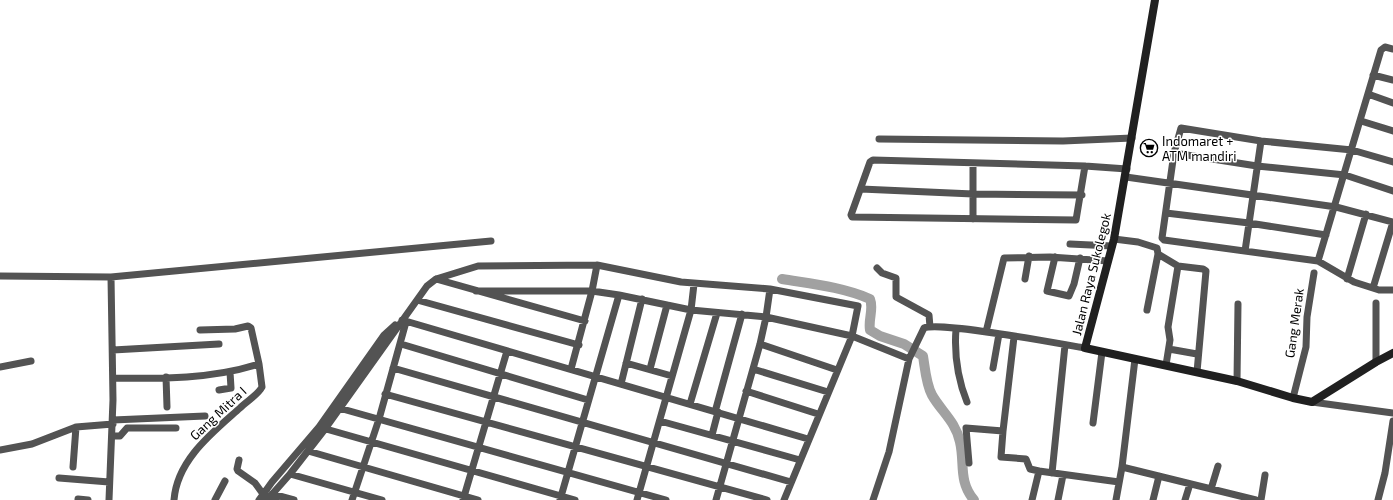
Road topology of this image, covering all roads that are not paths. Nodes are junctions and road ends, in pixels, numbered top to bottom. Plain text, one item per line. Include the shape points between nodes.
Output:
1 (1155, 0) edge
2 (1393, 49) edge
3 (1373, 75) junction
4 (1393, 80) edge
5 (1368, 94) junction
6 (1393, 103) edge
7 (1361, 121) junction
8 (1393, 130) edge
9 (879, 138) dead end
10 (1132, 138) junction
11 (1261, 142) junction
12 (1352, 150) junction
13 (1174, 153) junction
14 (1393, 162) edge
15 (973, 163) junction
16 (1085, 166) junction
17 (1257, 166) junction
18 (1126, 173) junction
19 (1345, 175) junction
20 (1169, 184) junction
21 (860, 188) junction
22 (1393, 191) edge
23 (973, 194) junction
24 (1082, 195) junction
25 (1252, 196) junction
26 (1336, 207) junction
27 (1166, 213) junction
28 (1366, 214) junction
29 (973, 219) junction
30 (1393, 222) edge
31 (1249, 223) junction
32 (1326, 235) junction
33 (491, 241) dead end
34 (1113, 242) junction
35 (1070, 244) dead end
36 (1245, 250) junction
37 (1158, 254) junction
38 (1030, 256) junction
39 (1055, 257) junction
40 (1080, 258) junction
41 (1108, 261) junction
42 (1318, 261) junction
43 (597, 265) junction
44 (1178, 266) junction
45 (877, 268) dead end
46 (1314, 273) dead end
47 (0, 276) edge
48 (111, 278) junction
49 (1026, 278) dead end
50 (436, 279) junction
51 (1347, 279) junction
52 (694, 284) junction
53 (1373, 288) junction
54 (770, 289) junction
55 (1393, 290) edge
56 (592, 291) junction
57 (476, 292) junction
58 (619, 295) junction
59 (642, 299) junction
60 (417, 300) junction
61 (1376, 303) dead end
62 (1238, 304) dead end
63 (667, 305) junction
64 (691, 310) junction
65 (1147, 310) dead end
66 (717, 313) junction
67 (742, 314) junction
68 (766, 317) junction
69 (403, 320) junction
70 (585, 321) junction
71 (930, 327) junction
72 (956, 329) junction
73 (200, 330) dead end
74 (986, 332) junction
75 (999, 334) junction
76 (852, 336) junction
77 (1014, 337) junction
78 (219, 344) dead end
79 (401, 344) junction
80 (760, 344) junction
81 (579, 345) junction
82 (1066, 345) junction
83 (1085, 348) junction
84 (1169, 349) junction
85 (113, 350) junction
86 (507, 351) junction
87 (1102, 352) junction
88 (1197, 354) junction
89 (1393, 354) edge
90 (911, 355) junction
91 (1135, 359) junction
92 (31, 361) dead end
93 (1376, 362) junction
94 (626, 363) junction
95 (259, 364) junction
96 (1166, 365) junction
97 (0, 367) edge
98 (393, 368) junction
99 (993, 368) dead end
100 (571, 369) junction
101 (650, 369) junction
102 (753, 369) junction
103 (837, 370) junction
104 (230, 372) junction
105 (1197, 372) junction
106 (500, 375) junction
107 (596, 376) junction
108 (672, 376) junction
109 (166, 377) junction
110 (113, 378) junction
111 (1237, 381) junction
112 (621, 384) junction
113 (219, 390) dead end
114 (746, 391) junction
115 (828, 392) junction
116 (385, 394) junction
117 (667, 397) junction
118 (493, 398) junction
119 (1293, 398) junction
120 (588, 400) junction
121 (967, 402) dead end
122 (1312, 402) junction
123 (690, 404) junction
124 (167, 407) dead end
125 (339, 408) junction
126 (716, 412) junction
127 (1393, 413) edge
128 (818, 414) junction
129 (205, 416) dead end
130 (379, 419) junction
131 (739, 419) junction
132 (660, 421) junction
133 (1393, 421) edge
134 (113, 422) junction
135 (582, 422) junction
136 (1093, 422) dead end
137 (486, 423) junction
138 (76, 427) junction
139 (176, 428) dead end
140 (322, 428) junction
141 (1003, 431) junction
142 (712, 435) junction
143 (112, 436) junction
144 (808, 439) junction
145 (733, 442) junction
146 (371, 443) junction
147 (654, 443) junction
148 (574, 447) junction
149 (478, 448) junction
150 (0, 450) edge
151 (308, 452) junction
152 (240, 460) dead end
153 (800, 460) junction
154 (727, 463) junction
155 (969, 463) dead end
156 (1218, 466) dead end
157 (73, 467) dead end
158 (362, 467) junction
159 (648, 467) junction
160 (1122, 467) junction
161 (568, 471) junction
162 (1039, 471) junction
163 (472, 472) junction
164 (1052, 473) junction
165 (290, 474) junction
166 (1265, 475) dead end
167 (1063, 476) junction
168 (1158, 476) junction
169 (59, 478) dead end
170 (224, 481) dead end
171 (109, 482) junction
172 (791, 482) junction
173 (1119, 482) junction
174 (1190, 484) junction
175 (720, 488) junction
176 (1212, 489) junction
177 (354, 492) junction
178 (638, 496) edge
179 (1227, 497) edge
180 (268, 498) edge
181 (464, 498) edge
182 (561, 498) edge
183 (78, 499) edge
184 (88, 500) edge
185 (109, 500) edge
186 (174, 500) edge
187 (216, 500) edge
188 (294, 500) edge
189 (352, 500) edge
190 (382, 500) edge
191 (478, 500) edge
192 (575, 500) edge
193 (666, 500) edge
194 (716, 500) edge
195 (767, 500) edge
196 (784, 500) edge
197 (874, 500) edge
198 (1032, 500) edge
199 (1058, 500) edge
200 (1116, 500) edge
201 (1153, 500) edge
202 (1186, 500) edge
203 (1256, 500) edge
204 (1261, 500) edge
205 (1378, 500) edge

1 - 10 street, Jalan Raya Sukolegok
2 - 3 street via 1382,48
3 - 4 street
3 - 5 street
5 - 6 street
5 - 7 street
7 - 8 street
7 - 12 street
9 - 10 street via 1063,141
10 - 18 street, Jalan Raya Sukolegok
11 - 12 street
11 - 13 street via 1182,128
11 - 17 street
12 - 14 street
12 - 19 street
13 - 17 street
13 - 20 street
15 - 16 street
15 - 21 street via 873,160
15 - 23 street
16 - 18 street
16 - 24 street
17 - 19 street
17 - 25 street
18 - 20 street
18 - 34 street, Jalan Raya Sukolegok
19 - 22 street
19 - 26 street
20 - 25 street
20 - 27 street
21 - 23 street
21 - 29 street via 852,217
23 - 24 street
23 - 29 street
24 - 29 street via 1076,220
25 - 26 street
25 - 31 street
26 - 28 street
26 - 32 street
27 - 31 street
27 - 36 street via 1162,238 1164,240
28 - 30 street
28 - 51 street
30 - 53 street
31 - 32 street
31 - 36 street
32 - 42 street
33 - 48 street
34 - 35 street
34 - 37 street via 1151,246 1157,248
34 - 41 street, Jalan Raya Sukolegok
36 - 42 street
37 - 44 street
37 - 65 street
38 - 39 street
38 - 49 street
38 - 74 street via 1003,259
39 - 40 street
39 - 40 street via 1047,291 1069,296
40 - 41 street
41 - 83 street, Jalan Raya Sukolegok
42 - 51 street
43 - 50 street via 478,266
43 - 52 street
43 - 56 street
44 - 84 street via 1168,327
44 - 88 street via 1206,271
45 - 71 street via 882,273 896,278 896,297 929,315
46 - 119 street, Gang Merak via 1307,317 1306,347
47 - 48 street
48 - 85 street
50 - 57 street
50 - 60 street
51 - 53 street
52 - 54 street
52 - 64 street
53 - 55 street
54 - 68 street
54 - 76 street via 856,305 858,310
56 - 57 street
56 - 58 street
56 - 70 street
57 - 70 street
58 - 59 street
58 - 107 street
59 - 63 street
59 - 94 street
60 - 69 street
60 - 81 street
61 - 93 street
62 - 111 street
63 - 64 street
63 - 101 street
64 - 66 street
64 - 108 street
66 - 67 street
66 - 123 street
67 - 68 street
67 - 126 street
68 - 76 street
68 - 80 street
69 - 79 street
69 - 86 street
69 - 125 street
69 - 140 street via 384,335
70 - 81 street
71 - 72 street
71 - 90 street via 924,328
72 - 74 street
72 - 121 street via 955,360
73 - 95 street via 249,327 252,330
74 - 75 street
75 - 77 street
75 - 99 street
76 - 90 street
76 - 103 street
77 - 82 street
77 - 141 street
78 - 85 street
79 - 98 street
79 - 106 street
80 - 102 street
80 - 103 street
81 - 100 street
82 - 83 street
82 - 164 street
83 - 87 street, Jalan Raya Sukolegok
84 - 88 street
84 - 96 street
85 - 110 street
86 - 100 street
86 - 106 street
87 - 91 street, Jalan Raya Sukolegok
87 - 136 street
88 - 105 street
89 - 93 street
90 - 197 street via 889,452
91 - 96 street, Jalan Raya Sukolegok
91 - 160 street
92 - 97 street
93 - 122 street
94 - 101 street
94 - 112 street
95 - 104 street
95 - 186 street, Gang Mitra I via 261,389 196,450 182,470
96 - 105 street, Jalan Raya Sukolegok
98 - 116 street
98 - 118 street
100 - 107 street
101 - 108 street
102 - 114 street
102 - 115 street
103 - 115 street
104 - 109 street
104 - 113 street via 231,388
105 - 111 street, Jalan Raya Sukolegok
106 - 118 street
106 - 120 street
107 - 112 street
107 - 120 street
108 - 117 street
109 - 110 street
109 - 124 street
110 - 134 street
111 - 119 street, Jalan Raya Sukolegok
112 - 117 street
114 - 128 street
114 - 131 street
115 - 128 street
116 - 130 street
116 - 137 street
117 - 123 street
117 - 132 street
118 - 135 street
118 - 137 street
119 - 122 street, Jalan Raya Sukolegok
120 - 135 street
122 - 127 street
123 - 126 street
125 - 130 street
125 - 140 street
126 - 131 street
126 - 142 street
128 - 144 street
129 - 134 street
130 - 146 street
130 - 149 street
131 - 144 street
131 - 145 street
132 - 142 street
132 - 147 street
133 - 205 street
134 - 138 street
134 - 143 street
135 - 147 street
135 - 148 street
137 - 148 street
137 - 149 street
138 - 150 street via 32,444
138 - 157 street
139 - 143 street via 127,428 120,436
140 - 146 street
140 - 151 street
140 - 180 street
141 - 155 street via 966,428
141 - 162 street via 1001,457 1026,458 1030,469
142 - 145 street
143 - 171 street
144 - 153 street
145 - 153 street
145 - 154 street
146 - 158 street
146 - 163 street
147 - 154 street
147 - 159 street
148 - 159 street
148 - 161 street
149 - 161 street
149 - 163 street
151 - 158 street
151 - 165 street
152 - 180 street via 237,470 255,483
153 - 172 street
154 - 172 street
154 - 175 street
156 - 176 street
158 - 177 street
158 - 181 street
159 - 175 street
159 - 178 street
160 - 168 street
160 - 173 street
161 - 178 street
161 - 182 street
162 - 164 street
162 - 198 street
163 - 181 street
163 - 182 street
164 - 167 street
165 - 177 street
165 - 180 street
166 - 204 street
167 - 173 street
167 - 199 street
168 - 174 street
168 - 201 street
169 - 171 street
170 - 187 street
171 - 185 street
172 - 196 street
173 - 200 street
174 - 176 street
174 - 202 street
175 - 194 street
175 - 195 street
176 - 179 street
177 - 189 street
177 - 190 street
178 - 193 street
179 - 203 street
180 - 188 street
181 - 191 street
182 - 192 street
183 - 184 street

